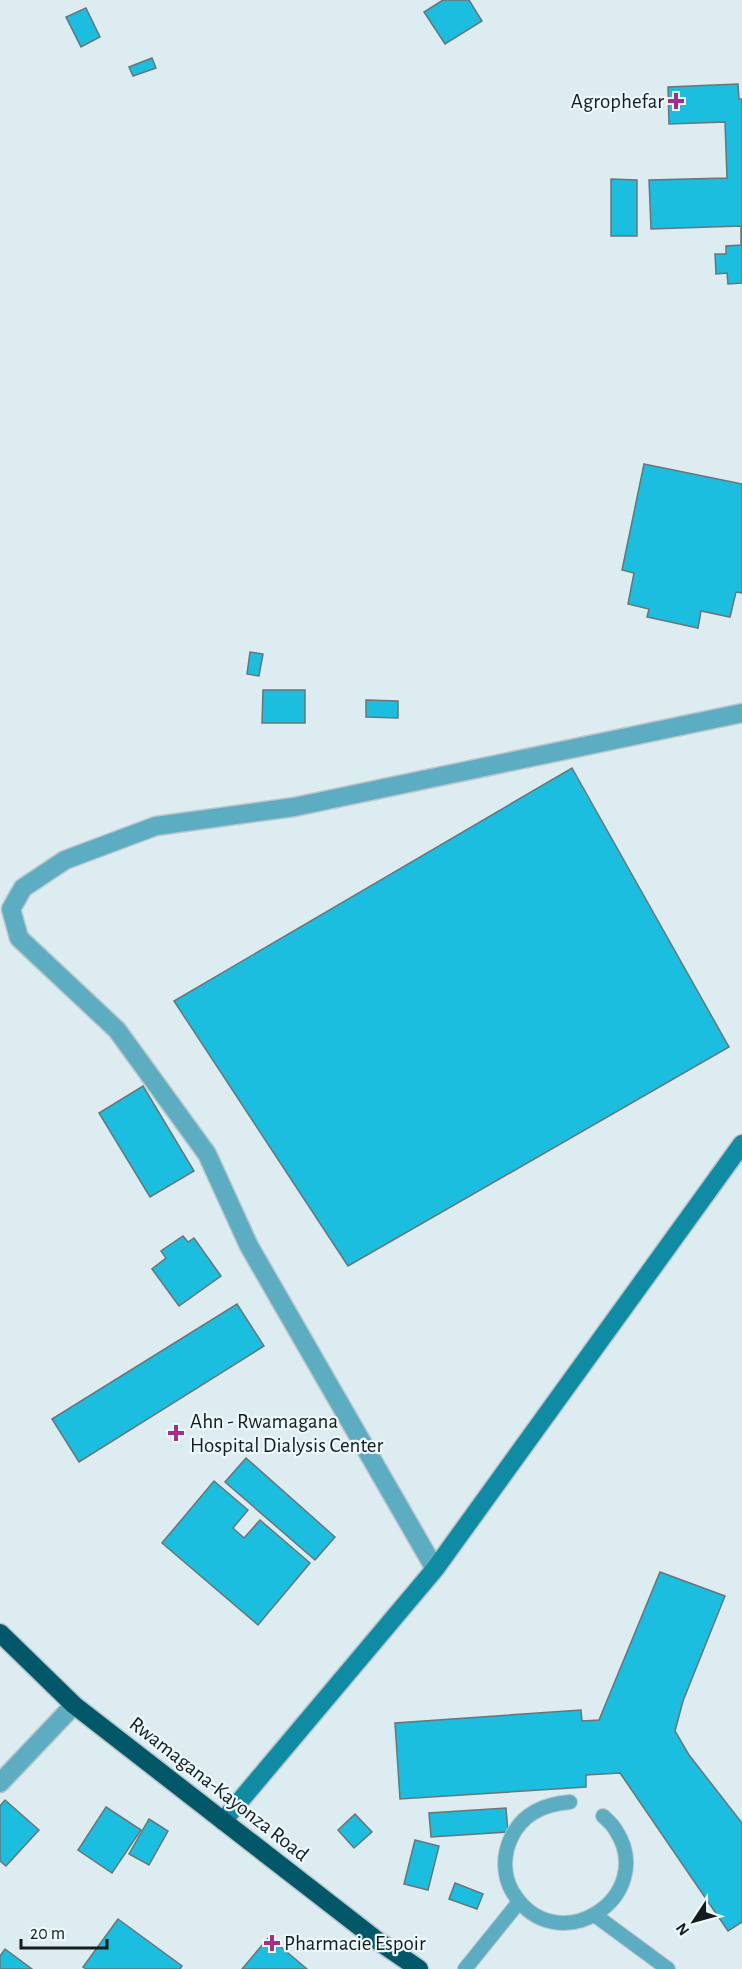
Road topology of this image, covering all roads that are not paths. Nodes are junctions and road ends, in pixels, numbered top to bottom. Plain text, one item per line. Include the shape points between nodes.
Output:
1 (742, 713) edge
2 (742, 1144) edge
3 (435, 1569) junction
4 (0, 1633) edge
5 (74, 1705) junction
6 (0, 1783) edge
7 (570, 1803) dead end
8 (603, 1816) dead end
9 (223, 1821) junction
10 (519, 1902) junction
11 (596, 1916) junction
12 (419, 1969) edge
13 (465, 1969) edge
14 (668, 1969) edge

1 - 3 street via 294,807 156,826 65,860 23,888 11,909 19,938 117,1030 207,1154 249,1246
2 - 3 main road
3 - 9 main road
4 - 5 highway, Rwamagana-Kayonza Road
5 - 6 street
5 - 9 highway, Rwamagana-Kayonza Road
7 - 10 lane via 546,1806 528,1815 515,1829 507,1847 505,1866 509,1886
8 - 11 lane via 624,1848 626,1867 611,1903
9 - 12 highway, Rwamagana-Kayonza Road
10 - 11 lane via 535,1916 555,1923 576,1923
10 - 13 lane
11 - 14 lane

